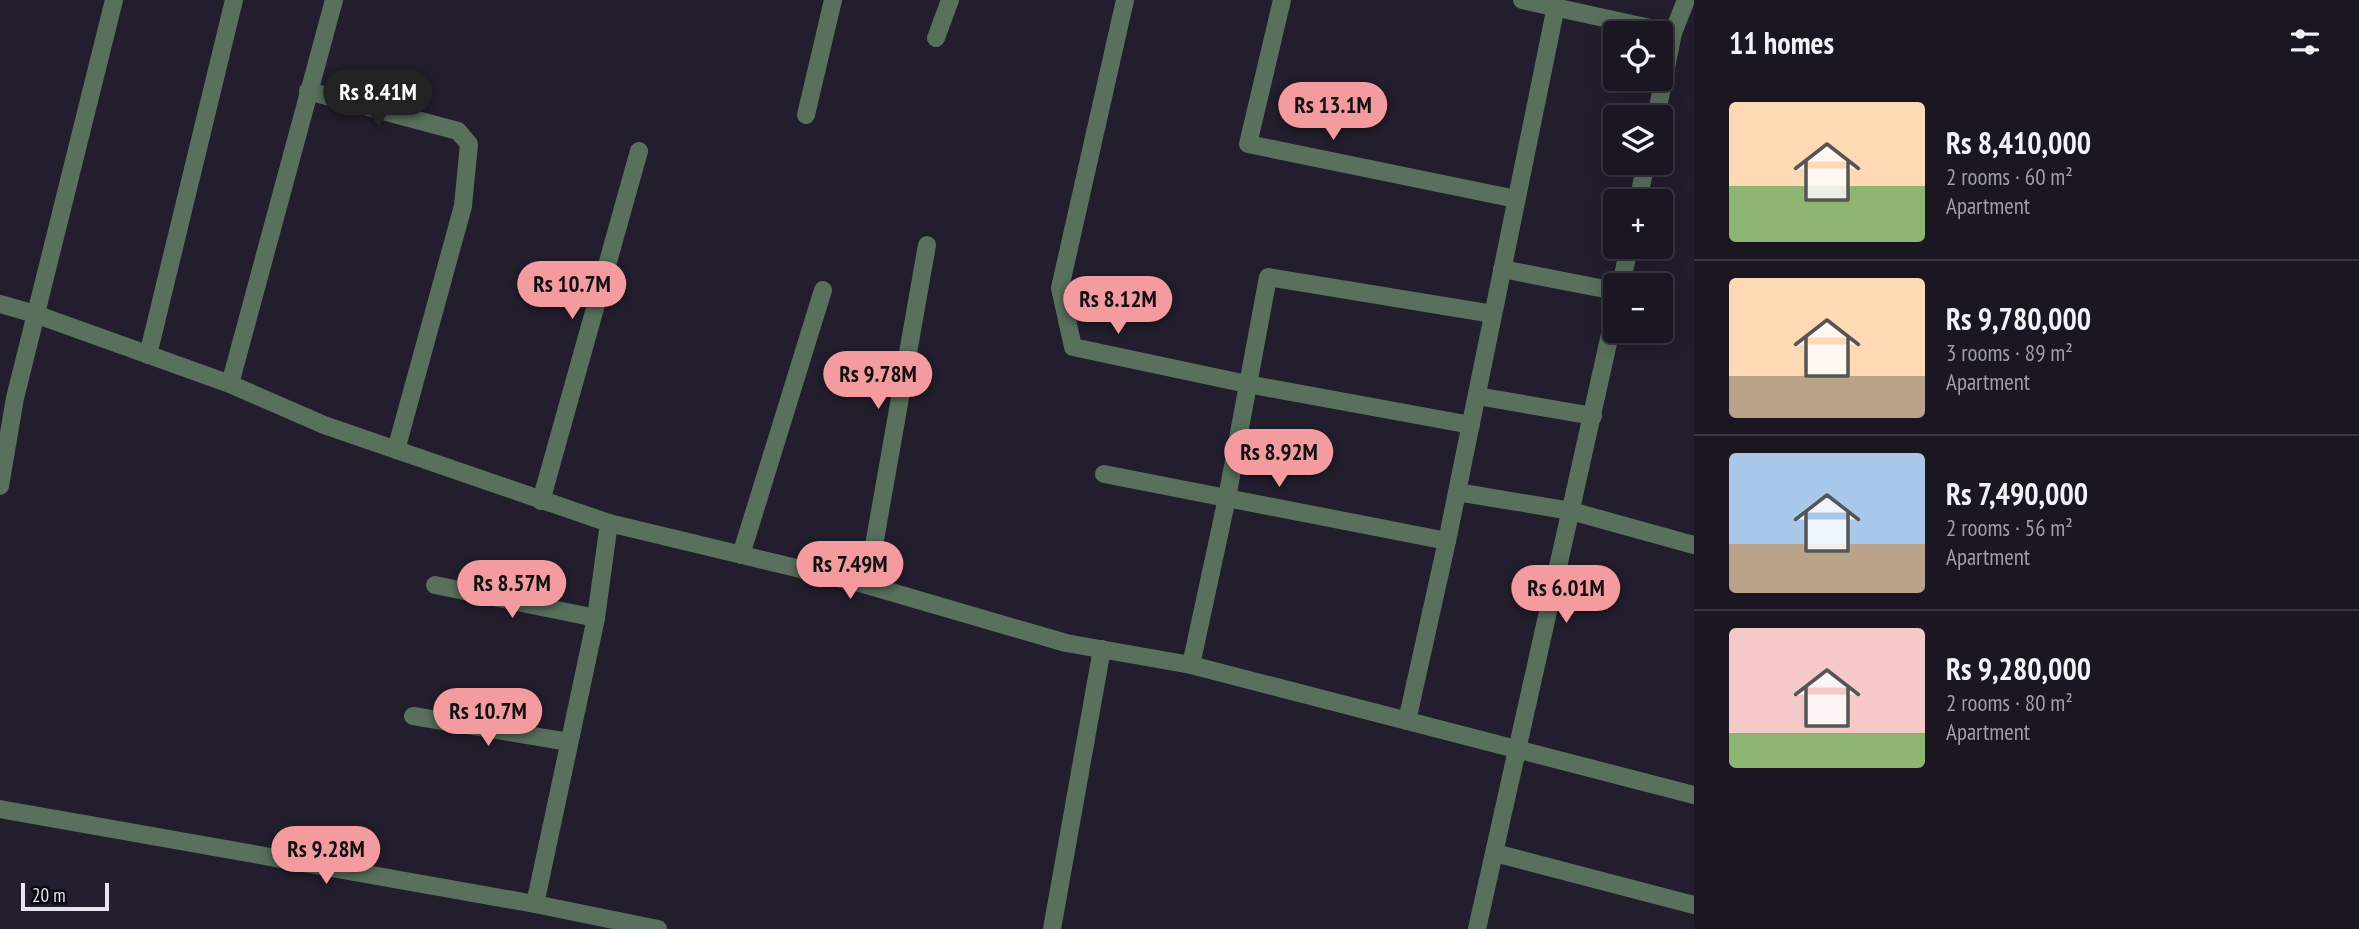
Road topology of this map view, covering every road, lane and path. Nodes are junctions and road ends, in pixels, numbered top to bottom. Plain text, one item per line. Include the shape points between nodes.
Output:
1 (114, 0) edge
2 (234, 0) edge
3 (334, 0) edge
4 (834, 0) edge
5 (950, 0) edge
6 (1125, 0) edge
7 (1282, 0) edge
8 (1522, 0) edge
9 (1686, 0) edge
10 (1556, 6) junction
11 (1621, 21) edge
12 (1673, 33) edge
13 (936, 38) dead end
14 (308, 91) junction
15 (806, 115) dead end
16 (639, 152) dead end
17 (1516, 199) junction
18 (927, 244) dead end
19 (1502, 270) junction
20 (1603, 288) edge
21 (823, 290) dead end
22 (0, 304) edge
23 (35, 314) junction
24 (1493, 314) junction
25 (1608, 343) edge
26 (148, 355) junction
27 (229, 384) junction
28 (1247, 384) junction
29 (1477, 396) junction
30 (1593, 416) junction
31 (1471, 425) junction
32 (396, 450) junction
33 (1104, 474) dead end
34 (0, 486) edge
35 (1457, 492) junction
36 (1227, 498) junction
37 (541, 500) junction
38 (1571, 511) junction
39 (609, 523) junction
40 (1447, 541) junction
41 (1694, 545) edge
42 (741, 555) junction
43 (435, 585) dead end
44 (867, 585) junction
45 (596, 618) junction
46 (1101, 649) junction
47 (1191, 665) junction
48 (413, 716) dead end
49 (1407, 721) junction
50 (569, 742) junction
51 (1519, 750) junction
52 (1694, 795) edge
53 (0, 809) edge
54 (1495, 853) junction
55 (535, 904) junction
56 (1694, 905) edge
57 (587, 922) edge
58 (658, 929) edge
59 (1052, 929) edge
60 (1477, 929) edge

1 - 23 street
2 - 26 street
3 - 14 street
4 - 15 street
5 - 13 street
6 - 28 street via 1060,289 1073,347
7 - 17 street via 1248,144
8 - 10 street
9 - 12 street
10 - 11 street
10 - 17 street
14 - 27 street
14 - 32 street via 458,131 469,144 463,206
16 - 37 street
17 - 19 street
18 - 44 street
19 - 20 street
19 - 24 street
21 - 42 street
22 - 23 street
23 - 26 street
23 - 34 street
24 - 28 street via 1268,277
24 - 29 street
25 - 30 street
26 - 27 street
27 - 32 street
28 - 31 street
28 - 36 street
29 - 30 street
29 - 31 street
30 - 38 street
31 - 35 street
32 - 37 street
33 - 36 street
35 - 38 street
35 - 40 street
36 - 40 street
36 - 47 street
37 - 39 street
38 - 41 street
38 - 51 street
39 - 42 street
39 - 45 street
40 - 49 street
42 - 44 street
43 - 45 street
44 - 46 street
45 - 50 street
46 - 47 street
46 - 59 street
47 - 49 street
48 - 50 street
49 - 51 street
50 - 55 street
51 - 52 street
51 - 54 street
53 - 55 street
54 - 56 street
54 - 60 street
55 - 57 street
57 - 58 street

